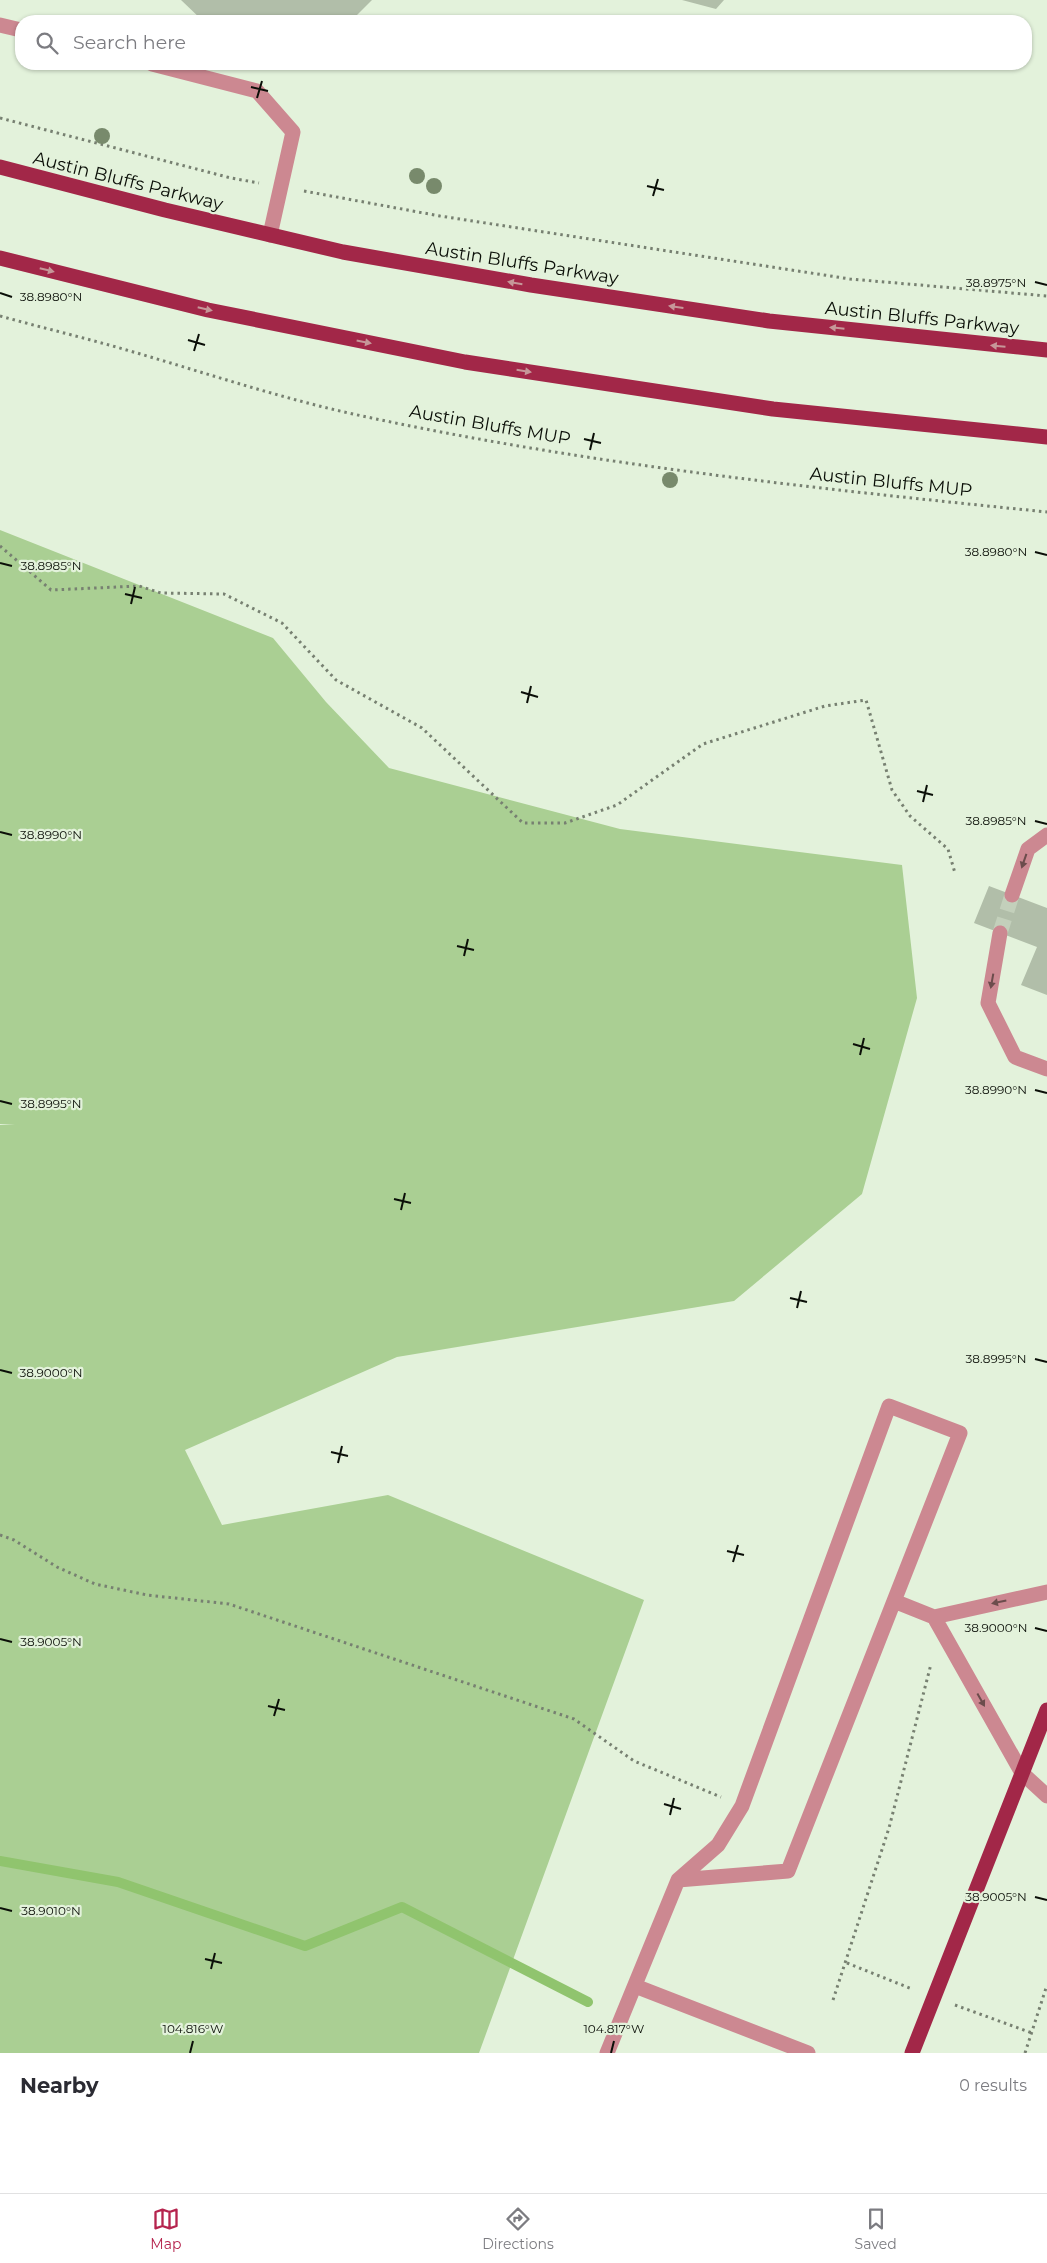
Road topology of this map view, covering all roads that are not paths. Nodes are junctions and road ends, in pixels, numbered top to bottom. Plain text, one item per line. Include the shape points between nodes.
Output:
1 (0, 25) edge
2 (15, 29) edge
3 (176, 70) edge
4 (0, 168) edge
5 (270, 235) junction
6 (0, 258) edge
7 (1047, 350) edge
8 (1047, 437) edge
9 (1047, 836) edge
10 (1012, 894) tunnel mouth
11 (1000, 933) tunnel mouth
12 (1047, 1069) edge
13 (1047, 1592) edge
14 (894, 1601) junction
15 (934, 1617) junction
16 (1047, 1710) edge
17 (1022, 1773) junction
18 (1047, 1796) edge
19 (678, 1880) junction
20 (635, 1986) junction
21 (607, 2053) edge
22 (808, 2053) edge
23 (912, 2053) edge

1 - 2 street
3 - 5 street via 258,91 292,132
4 - 5 main road, Austin Bluffs Parkway
7 -> 5 main road, Austin Bluffs Parkway via 769,321 531,286 343,252
6 -> 8 main road via 208,310 465,362 773,409
9 -> 10 street via 1028,849
11 -> 12 street via 988,1003 1015,1057
13 -> 15 street
14 - 15 street
14 - 19 street via 788,1871
14 - 19 street via 960,1432 890,1406 742,1806 718,1844
15 -> 17 street
16 - 17 main road
17 - 18 street
17 - 23 main road
19 - 20 street
20 - 21 street
20 - 22 street

